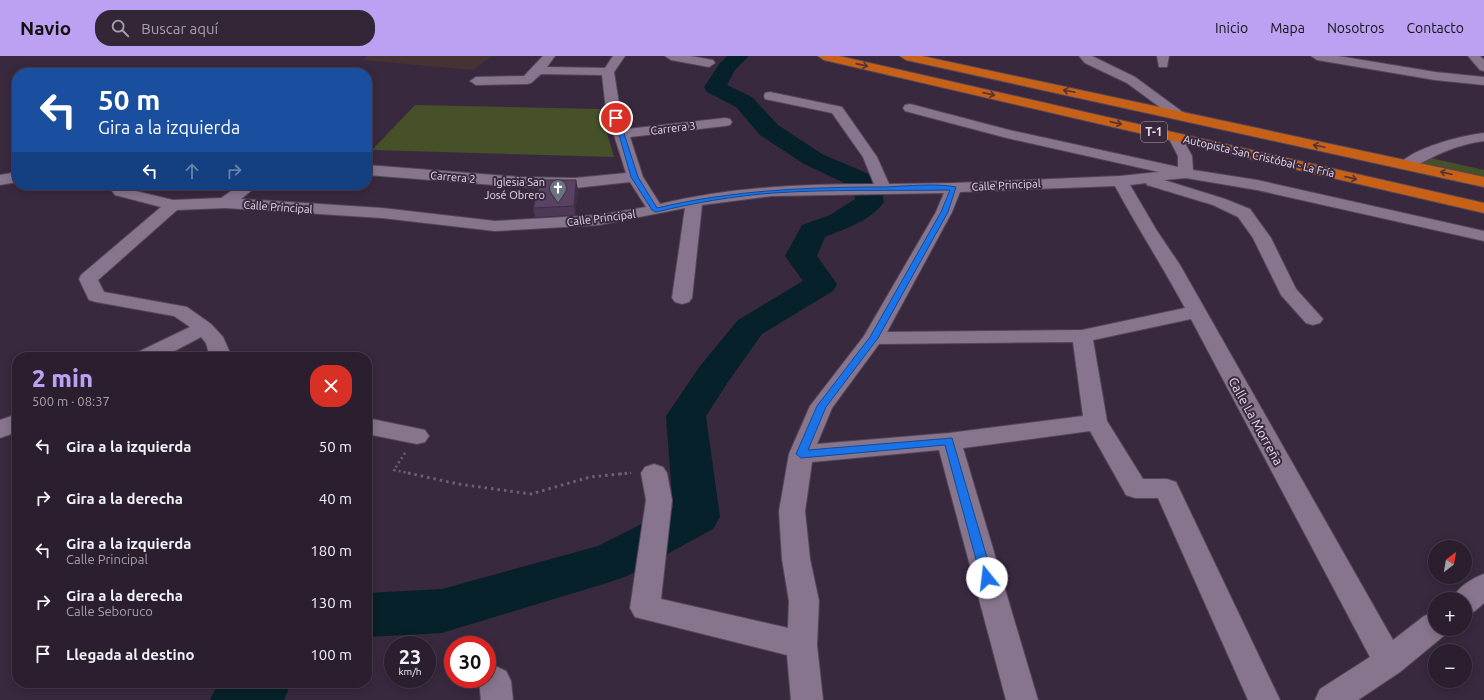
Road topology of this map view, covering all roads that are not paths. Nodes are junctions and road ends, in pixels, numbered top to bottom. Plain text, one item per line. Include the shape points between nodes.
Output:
1 (549, 56) edge
2 (619, 56) edge
3 (671, 56) edge
4 (824, 56) edge
5 (906, 56) edge
6 (1085, 56) edge
7 (1317, 56) edge
8 (1474, 56) edge
9 (921, 58) edge
10 (709, 63) dead end
11 (1484, 67) edge
12 (538, 70) junction
13 (608, 72) junction
14 (476, 81) dead end
15 (1484, 81) edge
16 (770, 96) dead end
17 (1156, 99) junction
18 (1122, 103) junction
19 (910, 108) dead end
20 (1181, 116) junction
21 (725, 122) dead end
22 (622, 134) junction
23 (1175, 137) junction
24 (1484, 137) edge
25 (1407, 165) junction
26 (372, 170) edge
27 (1186, 174) junction
28 (635, 177) junction
29 (12, 178) edge
30 (1144, 179) junction
31 (0, 180) edge
32 (1120, 181) junction
33 (1484, 182) edge
34 (954, 188) junction
35 (120, 190) edge
36 (243, 190) edge
37 (884, 190) junction
38 (694, 201) junction
39 (225, 203) junction
40 (173, 205) junction
41 (1484, 208) edge
42 (656, 210) junction
43 (1484, 236) edge
44 (682, 298) dead end
45 (1196, 312) junction
46 (1313, 319) dead end
47 (204, 328) junction
48 (1082, 336) junction
49 (873, 338) junction
50 (156, 352) edge
51 (220, 352) edge
52 (1096, 422) junction
53 (12, 424) edge
54 (372, 427) edge
55 (0, 430) edge
56 (417, 436) road end
57 (949, 441) junction
58 (801, 454) junction
59 (654, 473) road end
60 (1484, 586) edge
61 (1472, 596) edge
62 (1428, 632) edge
63 (802, 645) junction
64 (1390, 662) junction
65 (807, 700) edge
66 (1022, 700) edge
67 (1264, 700) edge
68 (1332, 700) edge

1 - 12 street
2 - 13 street
3 - 10 street
4 -> 23 highway, Autopista San Cristóbal - La Fría / T-1
5 - 9 highway, Autopista San Cristóbal - La Fría / T-1
6 - 17 street via 1131,80
7 - 15 street via 1435,76
8 - 11 street
18 -> 9 highway, Autopista San Cristóbal - La Fría / T-1
12 - 13 street
12 - 14 street via 528,80
13 - 22 street via 613,110
16 - 37 street via 837,110 870,157
17 - 18 street
17 - 20 street
18 - 20 highway, Autopista San Cristóbal - La Fría / T-1
19 - 27 street via 1007,134
25 -> 20 highway, Autopista San Cristóbal - La Fría / T-1
21 - 22 street, Carrera 3
22 - 28 street
23 - 27 street via 1185,156
23 -> 41 highway, Autopista San Cristóbal - La Fría / T-1
24 - 25 street via 1443,146
33 -> 25 highway, Autopista San Cristóbal - La Fría / T-1
26 - 28 street, Carrera 2 via 520,182 575,183
27 - 30 street, Calle Principal
27 - 43 street via 1257,185
28 - 42 street
29 - 31 street
30 - 32 street, Calle Principal
30 - 46 street via 1219,202 1244,213 1262,238 1288,291
32 - 34 street, Calle Principal
32 - 45 street, Calle La Morreña
34 - 37 street, Calle Principal
34 - 49 street via 944,212
35 - 40 street, Calle Principal
36 - 39 street
37 - 38 street, Calle Principal via 772,191
38 - 42 street, Calle Principal
38 - 44 street
39 - 40 street, Calle Principal
39 - 42 street, Calle Principal via 382,213 495,226 599,220
40 - 47 street via 88,279 96,296 180,311
45 - 48 street
45 - 64 street, Calle La Morreña
47 - 50 street
47 - 51 street via 216,340
48 - 49 street
48 - 52 street
49 - 58 street via 821,406
52 - 57 street
52 - 67 street via 1135,488 1167,489
53 - 55 street
54 - 56 street
57 - 58 street
57 - 66 street
58 - 63 street via 792,511 796,558 804,601
59 - 63 street via 659,500 645,608
60 - 61 street
62 - 64 street
63 - 65 street
64 - 68 street

